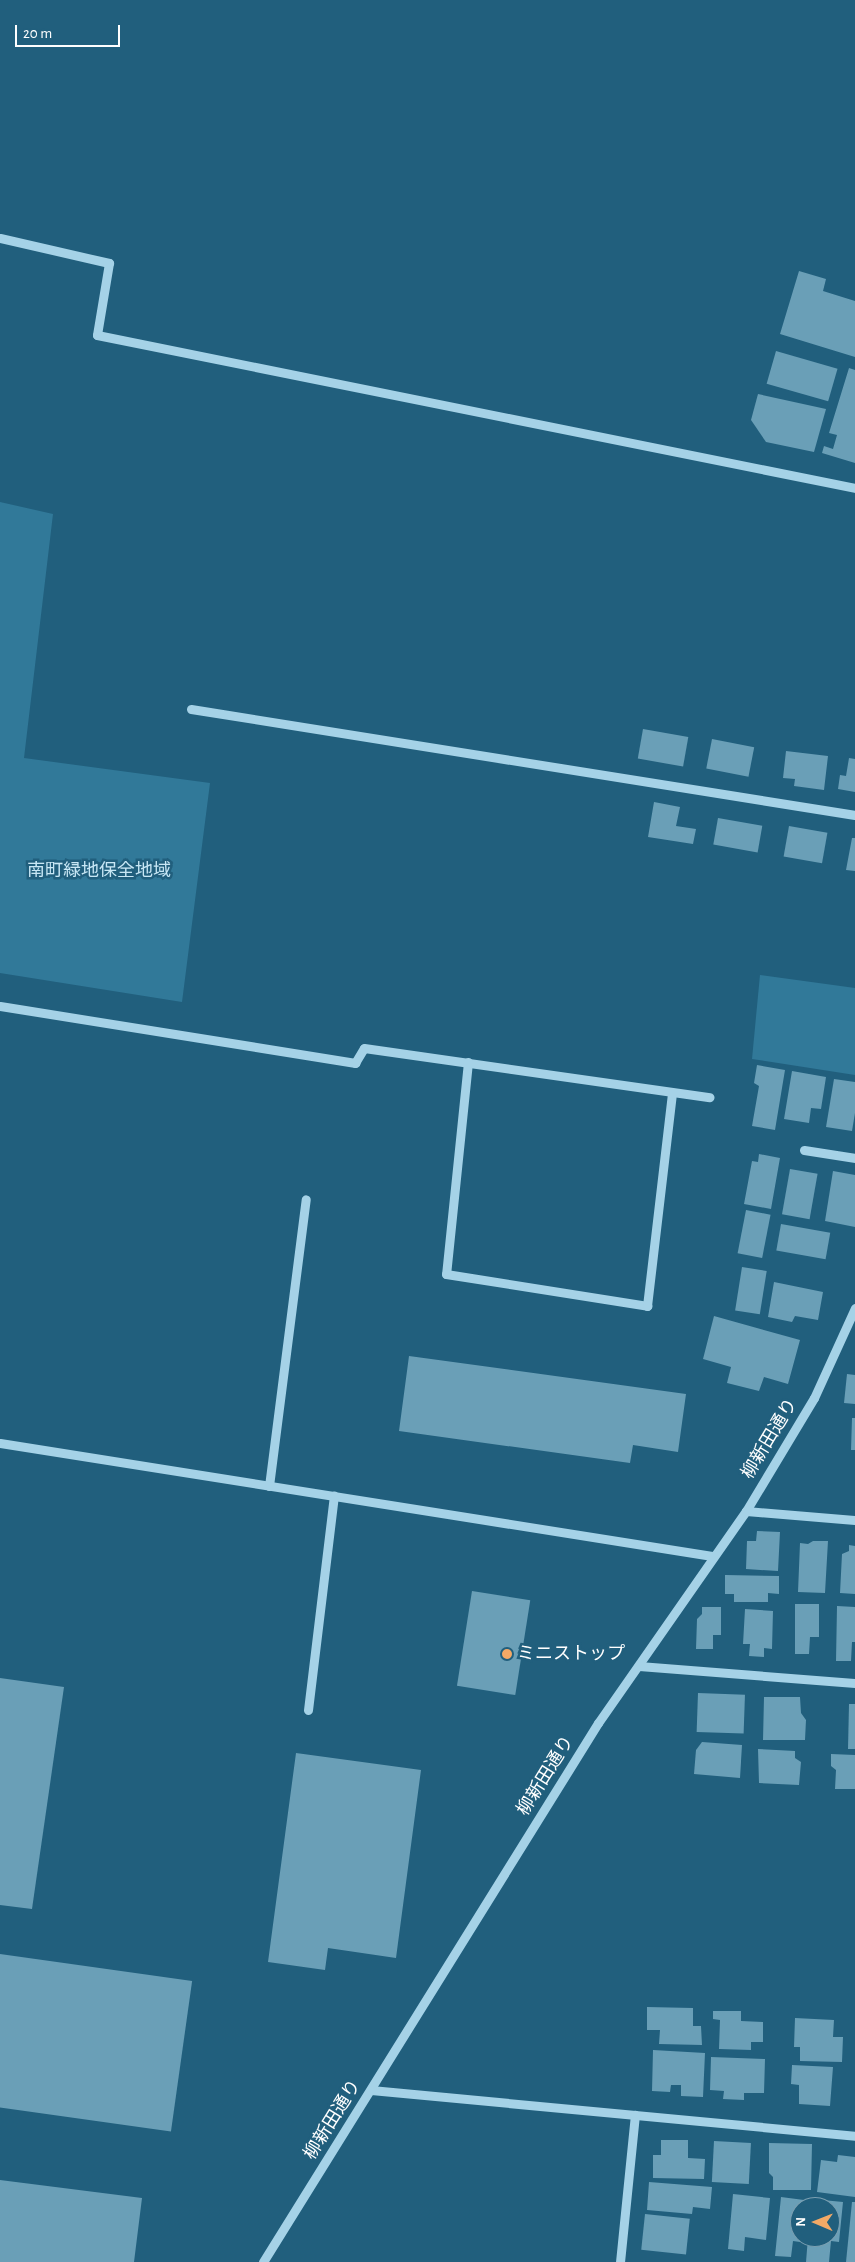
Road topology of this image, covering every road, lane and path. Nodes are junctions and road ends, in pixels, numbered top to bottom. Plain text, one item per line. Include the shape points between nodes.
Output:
1 (0, 238) edge
2 (855, 488) edge
3 (191, 709) dead end
4 (855, 815) edge
5 (0, 1006) edge
6 (468, 1062) junction
7 (672, 1092) junction
8 (710, 1097) dead end
9 (804, 1150) dead end
10 (855, 1158) edge
11 (306, 1199) dead end
12 (855, 1309) edge
13 (0, 1443) edge
14 (269, 1486) junction
15 (334, 1496) junction
16 (746, 1511) junction
17 (855, 1520) edge
18 (712, 1556) junction
19 (639, 1666) junction
20 (855, 1683) edge
21 (308, 1710) dead end
22 (371, 2090) junction
23 (635, 2115) junction
24 (855, 2136) edge
25 (263, 2262) edge
26 (620, 2262) edge

1 - 2 street via 109,263 97,335
3 - 4 street
5 - 6 street via 355,1063 364,1048
6 - 7 street
6 - 7 street via 446,1274 647,1306
7 - 8 street
9 - 10 street
11 - 14 street
12 - 16 street, 柳新田通り via 814,1398
13 - 14 street
14 - 15 street
15 - 18 street
15 - 21 street
16 - 17 street
16 - 18 street, 柳新田通り
18 - 19 street, 柳新田通り
19 - 20 street
19 - 22 street, 柳新田通り via 598,1724
22 - 23 street
22 - 25 street, 柳新田通り
23 - 24 street
23 - 26 street

